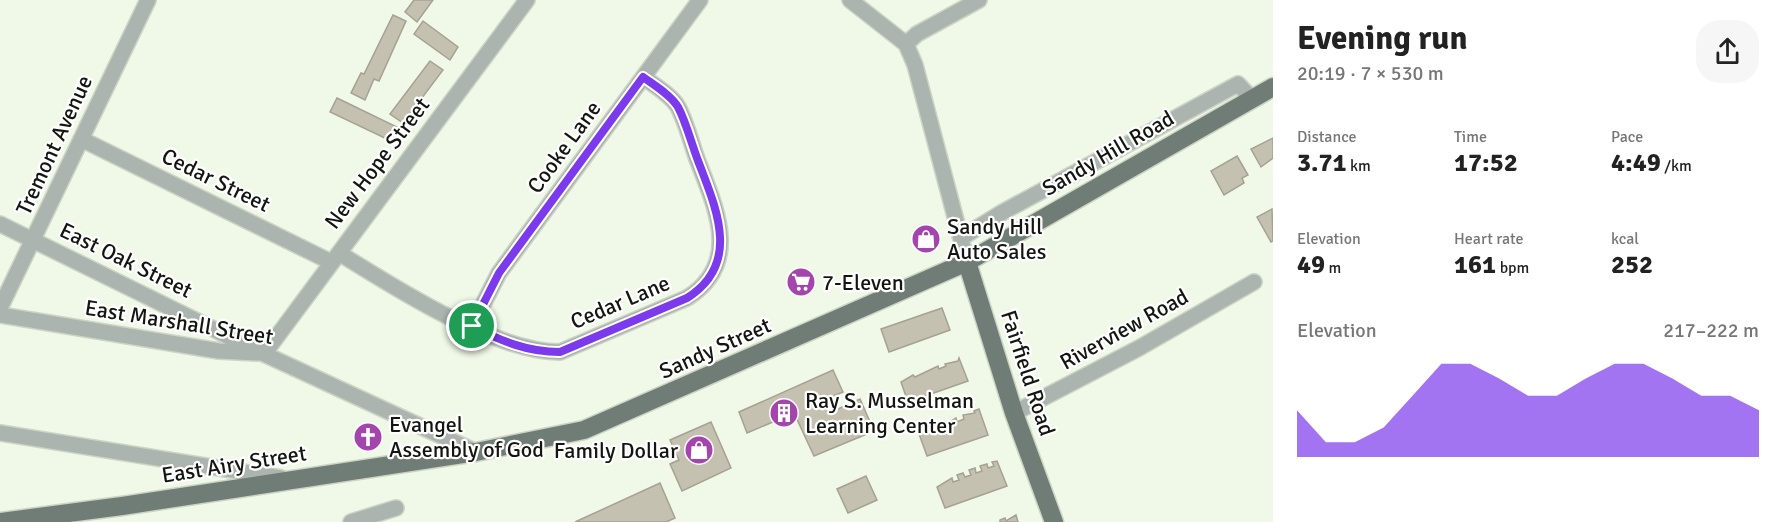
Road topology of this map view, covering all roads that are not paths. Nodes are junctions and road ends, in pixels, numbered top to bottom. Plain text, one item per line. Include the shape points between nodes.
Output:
1 (147, 0) edge
2 (527, 0) edge
3 (700, 0) edge
4 (850, 0) edge
5 (979, 0) edge
6 (906, 44) junction
7 (643, 77) junction
8 (1273, 87) edge
9 (1252, 99) junction
10 (81, 139) junction
11 (0, 224) edge
12 (961, 238) junction
13 (34, 240) junction
14 (335, 257) junction
15 (967, 262) junction
16 (1254, 282) dead end
17 (0, 308) edge
18 (0, 315) edge
19 (472, 326) junction
20 (264, 354) junction
21 (1014, 413) junction
22 (0, 434) edge
23 (476, 452) junction
24 (286, 479) junction
25 (396, 508) dead end
26 (0, 522) edge
27 (351, 522) edge
28 (1054, 522) edge

1 - 10 street, Tremont Avenue
2 - 14 street, New Hope Street
3 - 7 street, Cooke Lane
4 - 6 street
5 - 6 street
6 - 12 street, Fairfield Road
7 - 19 street, Cooke Lane via 499,273
7 - 19 street, Cedar Lane via 677,106 719,217 720,240 711,277 702,289 687,298 560,352 509,345
8 - 9 main road, Sandy Hill Road
9 - 12 street via 1238,84
9 - 15 main road, Sandy Hill Road
10 - 13 street, Tremont Avenue
10 - 14 street, Cedar Street
11 - 13 street, East Oak Street
12 - 15 street, Fairfield Road
13 - 17 street, Tremont Avenue
13 - 20 street, East Oak Street
14 - 19 street, Cedar Lane
14 - 20 street, New Hope Street
15 - 21 main road, Fairfield Road
15 - 23 main road, Sandy Street via 609,421 559,437
16 - 21 street, Riverview Road
18 - 20 street, East Marshall Street via 219,351
20 - 23 street, East Marshall Street
21 - 28 main road, Fairfield Road
22 - 24 street
23 - 24 main road, East Airy Street
24 - 26 main road, East Airy Street
25 - 27 street

